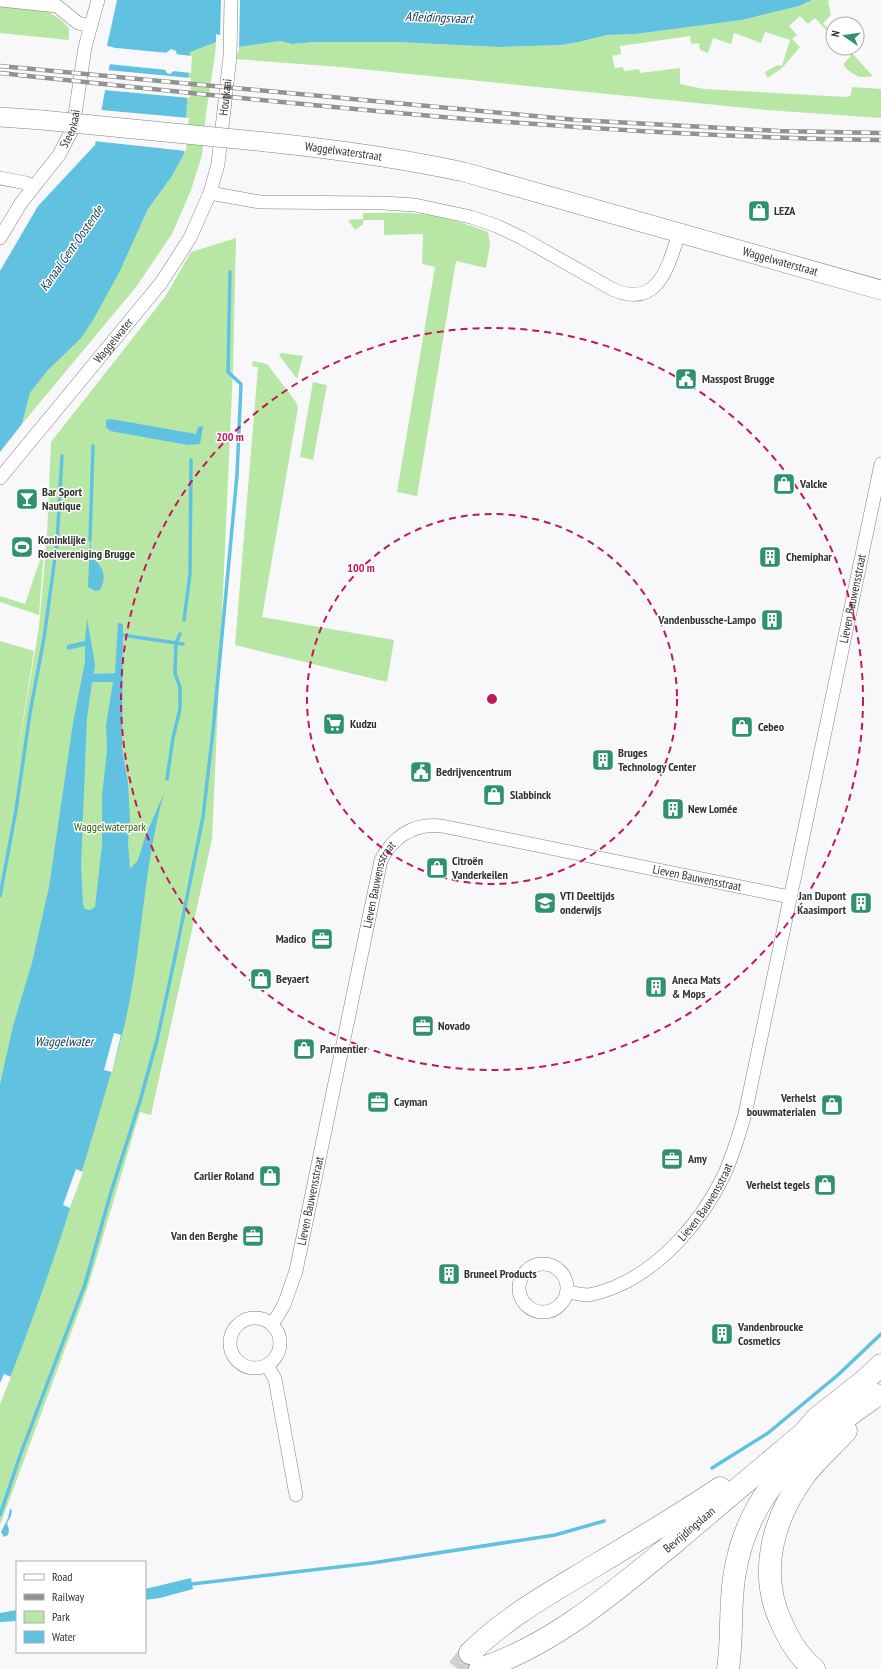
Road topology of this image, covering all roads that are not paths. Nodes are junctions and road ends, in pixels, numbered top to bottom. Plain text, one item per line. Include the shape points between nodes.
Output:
1 (0, 0) edge
2 (98, 0) edge
3 (231, 0) edge
4 (57, 3) edge
5 (90, 26) junction
6 (0, 117) edge
7 (0, 178) edge
8 (34, 186) junction
9 (210, 193) junction
10 (679, 233) junction
11 (0, 238) edge
12 (881, 290) edge
13 (881, 464) edge
14 (0, 478) edge
15 (790, 897) junction
16 (567, 1292) dead end
17 (272, 1324) junction
18 (267, 1365) junction
19 (881, 1365) edge
20 (879, 1393) edge
21 (817, 1418) junction
22 (296, 1495) dead end
23 (475, 1661) edge
24 (728, 1669) edge
25 (814, 1669) edge

1 - 4 street
2 - 5 street, Steenkaai
3 - 9 street, Houtkaai via 230,46 218,164
4 - 5 street via 78,23
5 - 8 street, Steenkaai via 73,128 59,155
6 - 10 main road, Waggelwaterstraat, bridge via 266,142 414,161
7 - 8 street
8 - 11 street, Steenkaai
9 - 10 street via 260,202 415,205 471,217 522,238 612,289 628,295 643,294 656,286 664,276
9 - 14 street, Waggelwater via 190,238 161,283
10 - 12 main road, Waggelwaterstraat
13 - 15 street, Lieven Bauwensstraat
15 - 16 street, Lieven Bauwensstraat via 745,1114 737,1144 714,1193 694,1223 670,1249 626,1282 589,1295
15 - 17 street, Lieven Bauwensstraat via 442,826 418,827 397,838 381,860 296,1271 284,1305
17 - 18 street via 280,1339 280,1348 277,1356
17 - 18 street via 257,1318 248,1319 235,1328 231,1337 232,1355 238,1362 245,1367 253,1368
18 - 22 street via 275,1379
19 - 21 highway, Bevrijdingslaan
20 - 24 highway via 816,1441 777,1478 761,1499 748,1525 734,1573
20 - 25 highway via 805,1475 785,1505 770,1553 769,1574 778,1615 794,1645
21 - 23 highway via 692,1506 516,1614 486,1637
21 - 23 highway, Bevrijdingslaan via 803,1434 607,1598 551,1635 510,1656

